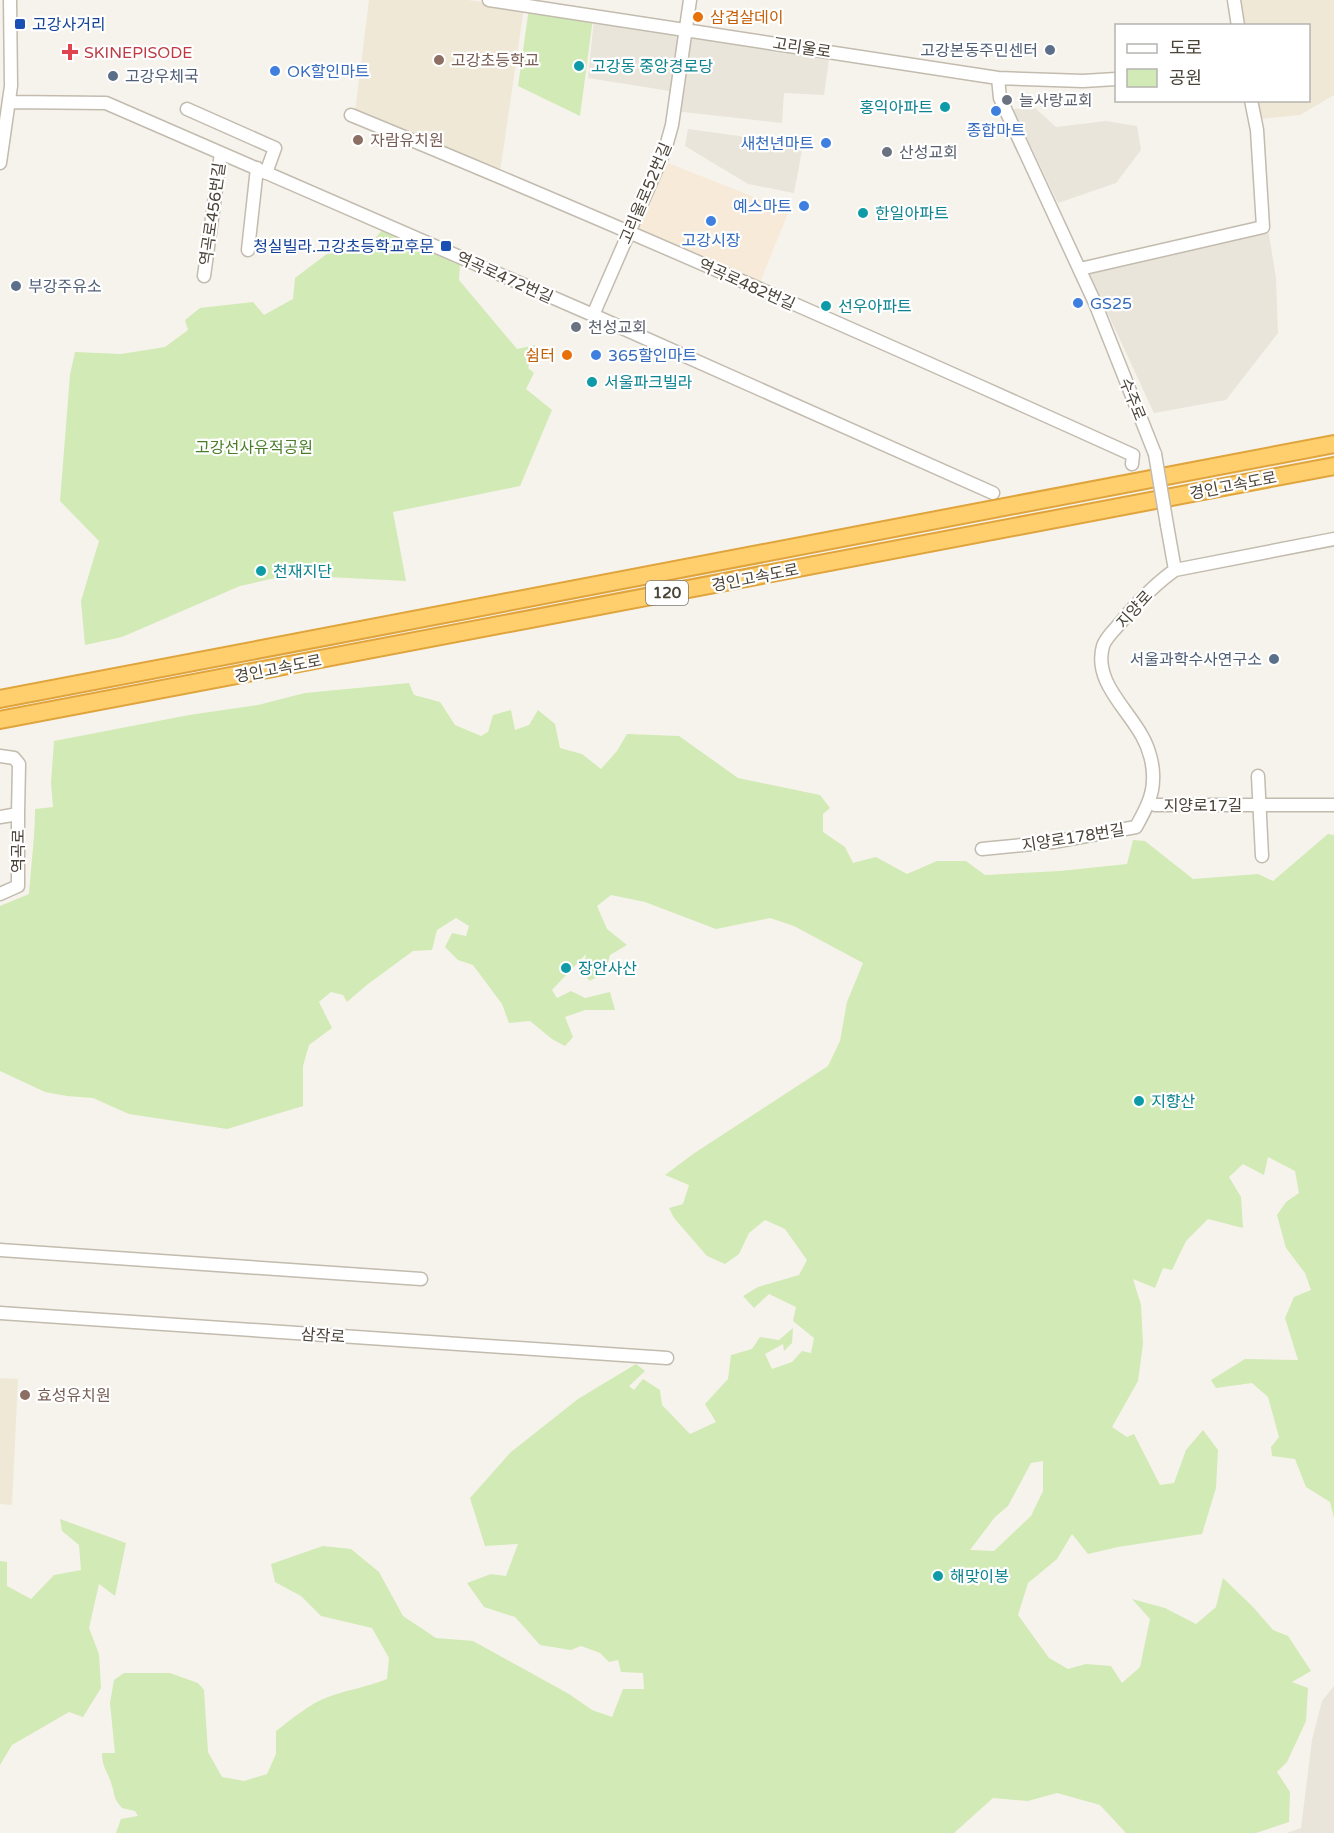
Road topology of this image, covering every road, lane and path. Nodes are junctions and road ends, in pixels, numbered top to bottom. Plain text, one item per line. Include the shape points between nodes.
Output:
1 (10, 0) edge
2 (489, 0) edge
3 (690, 0) edge
4 (1234, 0) edge
5 (1238, 24) edge
6 (686, 30) junction
7 (998, 78) junction
8 (1115, 80) edge
9 (9, 102) junction
10 (1251, 102) edge
11 (187, 110) dead end
12 (351, 115) dead end
13 (221, 153) junction
14 (0, 163) edge
15 (262, 171) junction
16 (628, 232) junction
17 (248, 250) dead end
18 (1080, 269) junction
19 (204, 276) dead end
20 (593, 315) junction
21 (1334, 444) edge
22 (1132, 464) dead end
23 (1334, 466) edge
24 (993, 494) dead end
25 (1334, 539) edge
26 (1175, 570) junction
27 (0, 699) edge
28 (0, 720) edge
29 (0, 756) edge
30 (1258, 776) dead end
31 (1149, 802) junction
32 (1258, 804) junction
33 (1334, 805) edge
34 (18, 814) junction
35 (0, 817) edge
36 (982, 849) dead end
37 (1262, 856) dead end
38 (0, 894) edge
39 (0, 1250) edge
40 (421, 1279) dead end
41 (0, 1313) edge
42 (667, 1358) dead end

1 - 9 street
2 - 6 street, 고리울로
3 - 6 street, 고리울로52번길
4 - 5 street
6 - 7 street, 고리울로
6 - 16 street, 고리울로52번길 via 665,150
7 - 8 street, 고리울로
7 - 18 street, 수주로 via 1000,98
9 - 13 street, 역곡로472번길 via 106,103
9 - 14 street
10 - 18 street via 1263,227
11 - 15 street via 275,148
12 - 16 street, 역곡로482번길
13 - 15 street, 역곡로472번길
13 - 19 street, 역곡로456번길
15 - 17 street
15 - 20 street, 역곡로472번길
16 - 20 street, 고리울로52번길
16 - 22 street, 역곡로482번길 via 1133,455
18 - 26 street, 수주로, bridge via 1155,454
20 - 24 street, 역곡로472번길
21 - 27 highway, 경인고속도로 / 120
23 - 28 highway, 경인고속도로 / 120
25 - 26 street, 지양로
26 - 31 street, 지양로 via 1128,614 1104,644 1101,660 1107,685 1143,737 1153,780
29 - 34 street via 14,758 19,764
30 - 32 street, 지양로17길
31 - 32 street, 지양로17길
31 - 36 street, 지양로178번길 via 1136,827 1053,842
32 - 33 street, 지양로17길
32 - 37 street, 지양로17길
34 - 35 street, 역곡로
34 - 38 street, 역곡로 via 18,886
39 - 40 street
41 - 42 street, 삼작로

